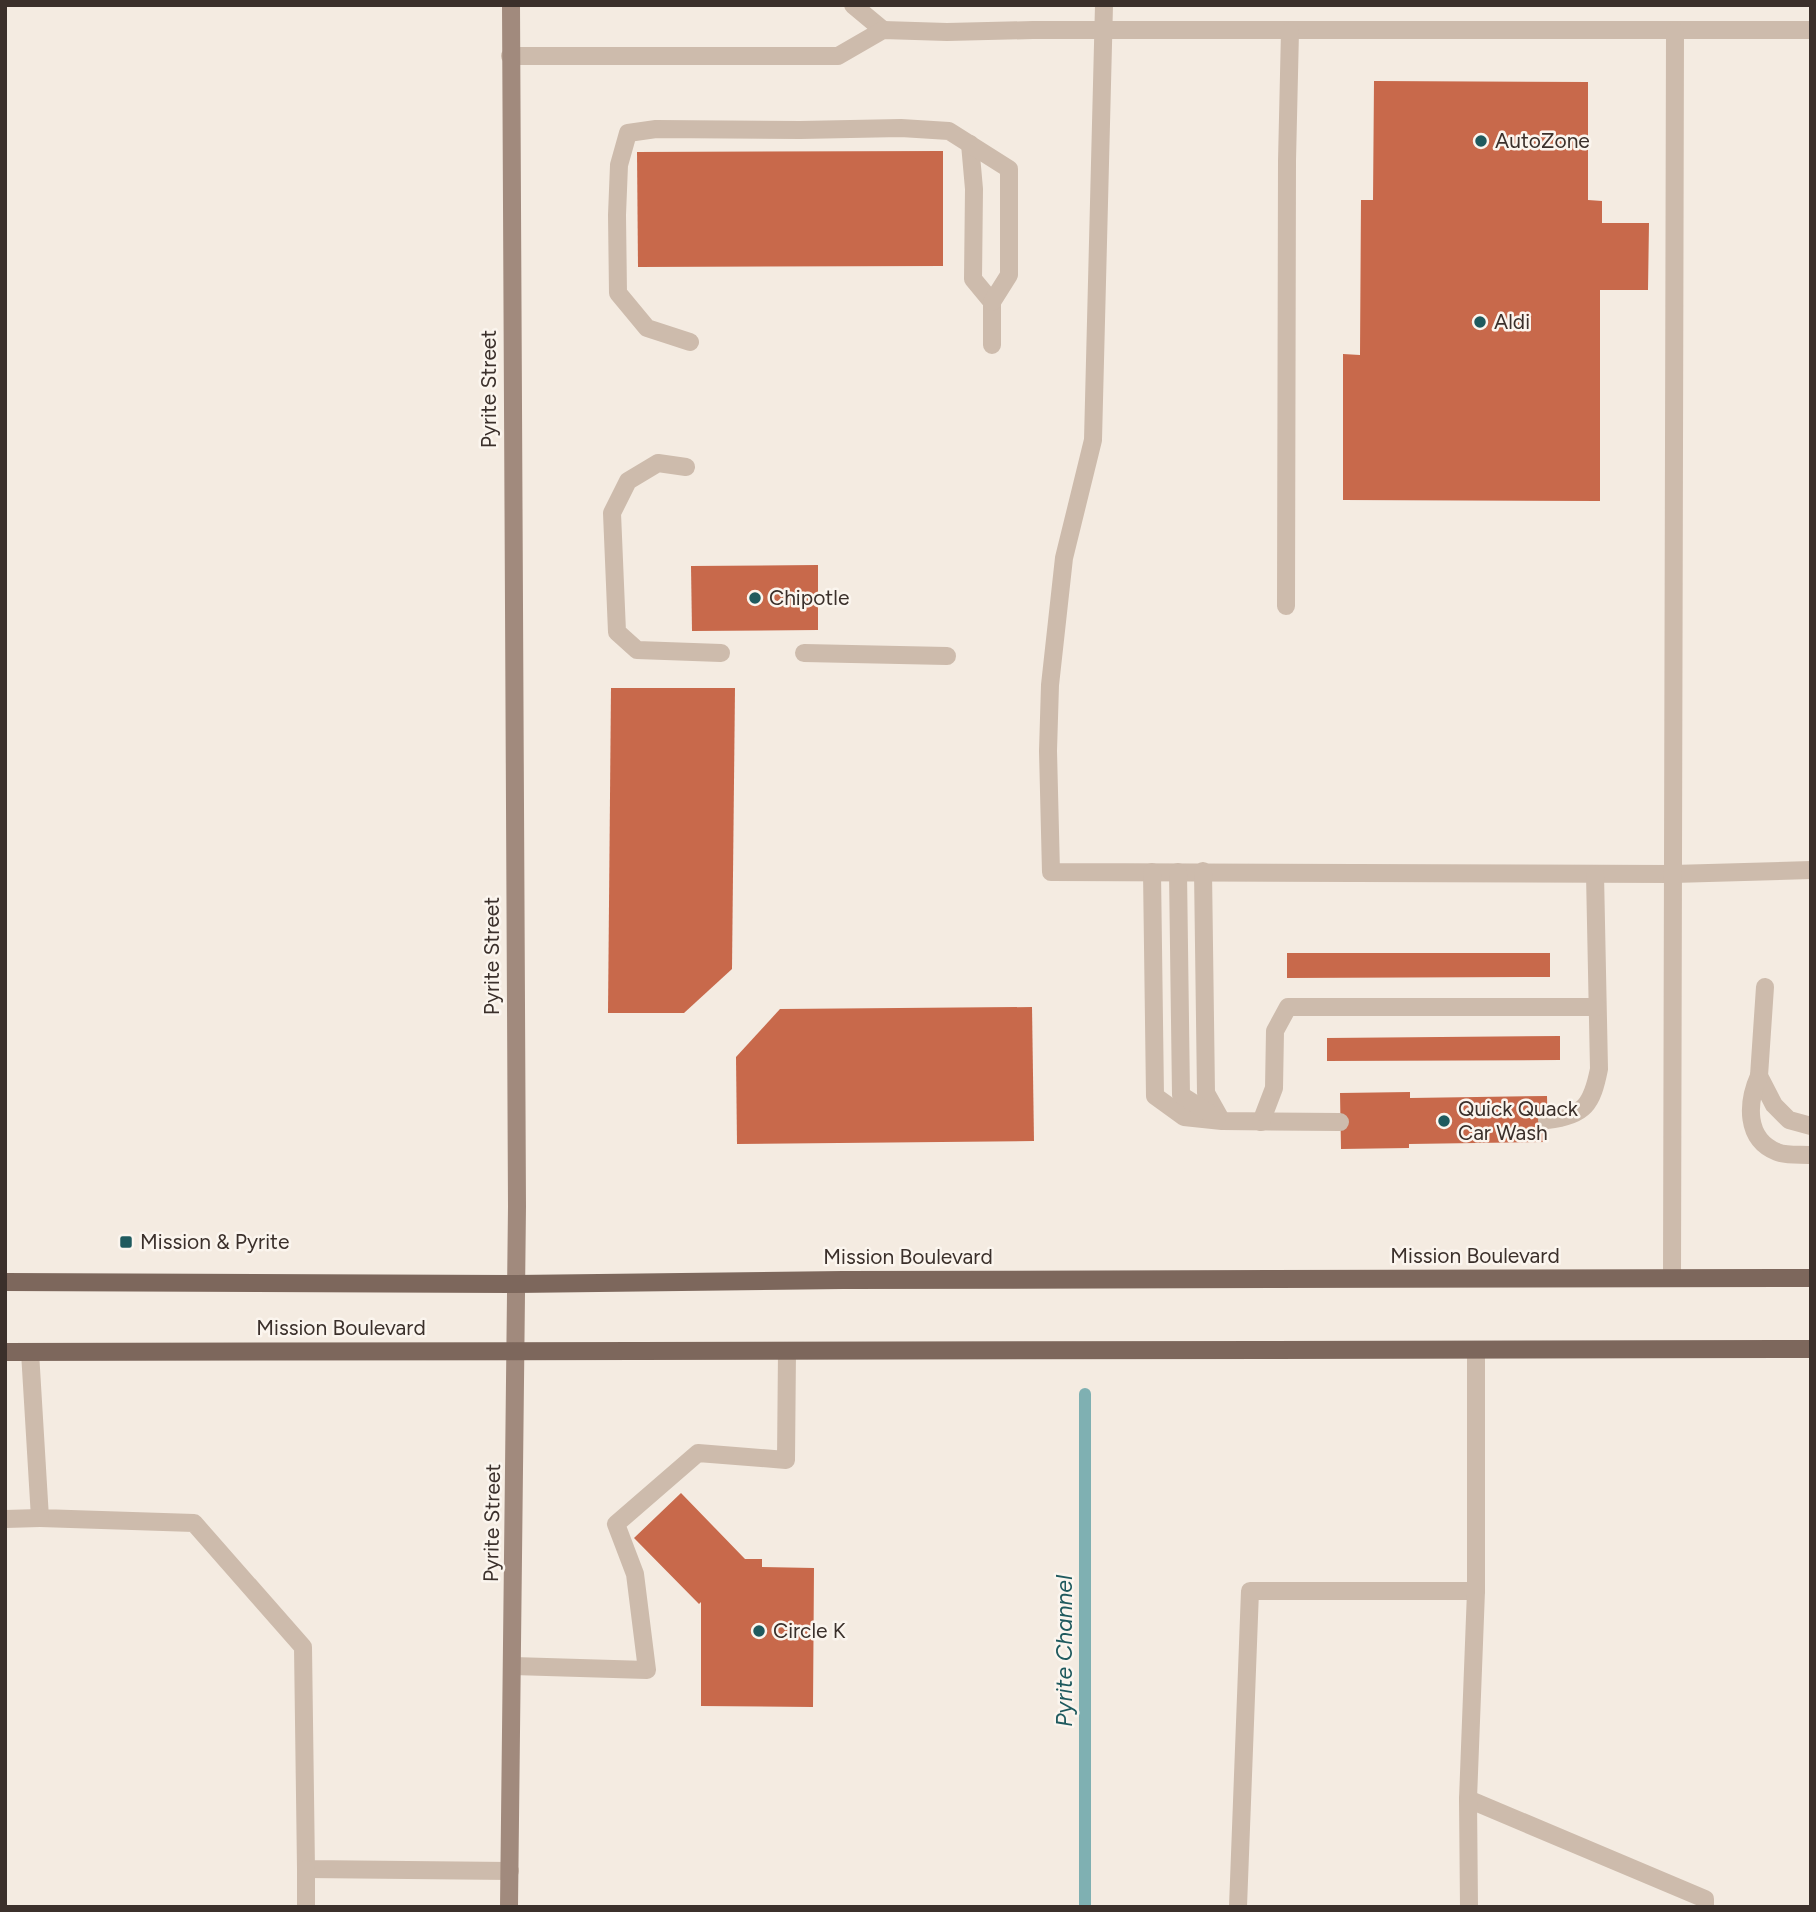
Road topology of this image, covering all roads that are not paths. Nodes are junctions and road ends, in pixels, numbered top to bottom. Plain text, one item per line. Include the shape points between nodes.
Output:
1 (511, 5) edge
2 (853, 5) edge
3 (1104, 5) edge
4 (883, 30) junction
5 (1290, 30) junction
6 (1675, 30) junction
7 (1811, 30) edge
8 (1105, 31) junction
9 (510, 56) junction
10 (970, 144) junction
11 (992, 302) junction
12 (690, 342) dead end
13 (992, 345) dead end
14 (686, 467) dead end
15 (1286, 606) dead end
16 (721, 653) dead end
17 (804, 653) dead end
18 (947, 656) dead end
19 (1811, 870) edge
20 (1203, 871) junction
21 (1152, 872) junction
22 (1178, 872) junction
23 (1595, 874) junction
24 (1673, 874) junction
25 (1765, 987) dead end
26 (1597, 1007) junction
27 (1759, 1076) junction
28 (1547, 1120) dead end
29 (1222, 1121) junction
30 (1261, 1122) junction
31 (1340, 1122) dead end
32 (1811, 1126) edge
33 (1811, 1155) edge
34 (1672, 1278) junction
35 (1811, 1278) edge
36 (5, 1282) edge
37 (516, 1284) junction
38 (1811, 1349) edge
39 (516, 1351) junction
40 (787, 1351) junction
41 (1476, 1351) junction
42 (5, 1352) edge
43 (30, 1352) junction
44 (40, 1518) junction
45 (5, 1519) edge
46 (1476, 1591) junction
47 (513, 1666) junction
48 (1468, 1799) junction
49 (306, 1869) junction
50 (510, 1871) junction
51 (306, 1907) edge
52 (509, 1907) edge
53 (1238, 1907) edge
54 (1469, 1907) edge
55 (1705, 1907) edge

1 - 9 street, Pyrite Street
2 - 4 lane
3 - 8 lane
4 - 8 lane
4 - 9 lane via 838,56
5 - 6 lane
5 - 8 lane
5 - 15 lane
6 - 7 lane
6 - 24 lane
8 - 21 lane via 1093,440 1064,558 1050,685 1051,872
9 - 37 street, Pyrite Street
10 - 11 lane via 973,279
10 - 11 lane via 1009,169 1009,275
10 - 12 lane via 949,131 901,128 628,133 619,165 618,293 647,328
11 - 13 lane
14 - 16 lane via 658,463 628,481 612,513 617,632 637,650
17 - 18 lane
19 - 24 lane
20 - 22 lane
20 - 23 lane
20 - 29 lane via 1206,1093
21 - 22 lane
21 - 29 lane via 1155,1097 1184,1117
22 - 29 lane via 1181,1095
23 - 24 lane
23 - 26 lane
24 - 34 lane
25 - 27 lane
26 - 28 lane via 1600,1069 1594,1095 1583,1110
26 - 30 lane via 1288,1007 1275,1031 1274,1088
27 - 32 lane via 1774,1105 1789,1120
27 - 33 lane via 1750,1094 1755,1135 1779,1153
29 - 30 lane
30 - 31 lane
34 - 35 main road, Mission Boulevard
34 - 37 main road, Mission Boulevard
36 - 37 main road, Mission Boulevard
37 - 39 street, Pyrite Street
38 - 41 main road, Mission Boulevard
39 - 40 main road, Mission Boulevard
39 - 43 main road, Mission Boulevard
39 - 47 street, Pyrite Street
40 - 41 main road, Mission Boulevard
40 - 47 lane via 786,1460 698,1453 616,1524 635,1574 647,1670
41 - 46 lane
42 - 43 main road, Mission Boulevard
43 - 44 lane
44 - 45 lane
44 - 49 lane via 194,1523 303,1647
46 - 48 lane
46 - 53 lane via 1250,1591
47 - 50 street, Pyrite Street
48 - 54 lane
48 - 55 lane via 1705,1899
49 - 50 lane
49 - 51 lane
50 - 52 street, Pyrite Street

